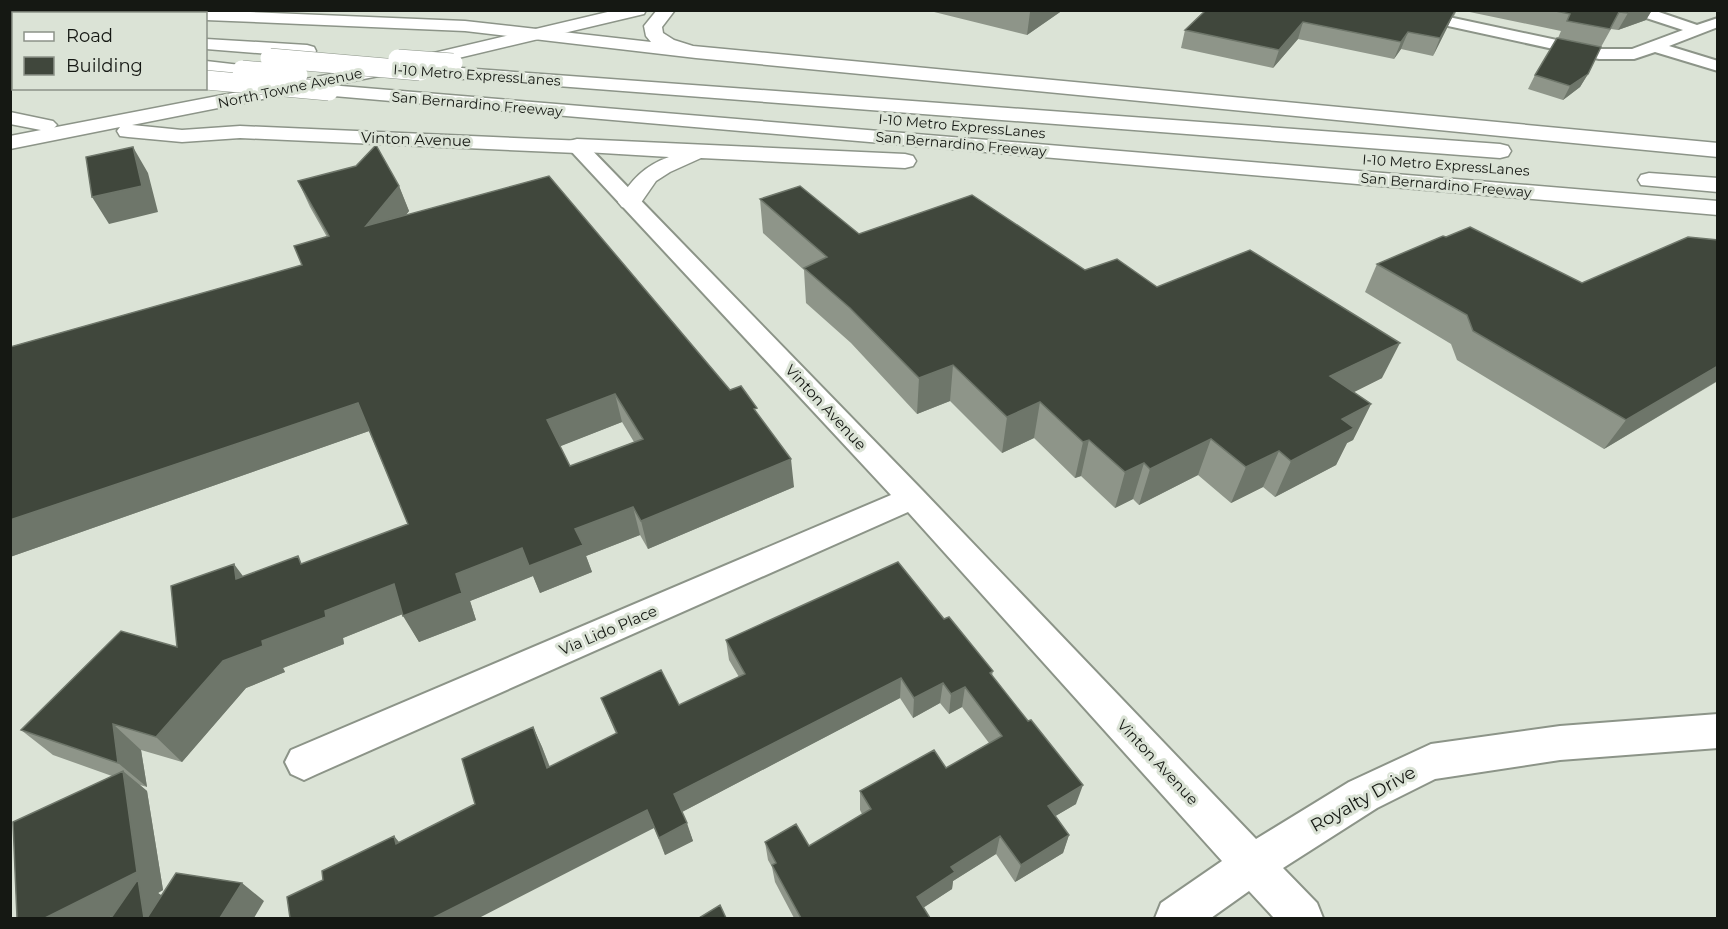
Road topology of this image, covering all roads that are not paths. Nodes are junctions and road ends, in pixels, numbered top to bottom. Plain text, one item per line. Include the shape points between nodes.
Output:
1 (90, 10) edge
2 (598, 10) edge
3 (638, 10) edge
4 (667, 10) edge
5 (1393, 10) edge
6 (1636, 10) edge
7 (126, 12) edge
8 (207, 15) edge
9 (1718, 22) edge
10 (1696, 29) junction
11 (512, 31) junction
12 (537, 35) junction
13 (207, 44) edge
14 (1653, 46) junction
15 (696, 52) junction
16 (207, 53) edge
17 (1718, 66) edge
18 (207, 67) edge
19 (207, 80) edge
20 (186, 98) junction
21 (206, 105) junction
22 (10, 118) edge
23 (46, 125) junction
24 (85, 128) junction
25 (10, 132) edge
26 (240, 132) junction
27 (10, 143) edge
28 (578, 146) junction
29 (1718, 150) edge
30 (702, 152) junction
31 (1576, 156) dead end
32 (1718, 167) edge
33 (1624, 178) dead end
34 (1718, 185) edge
35 (630, 202) junction
36 (1718, 209) edge
37 (912, 498) junction
38 (1718, 731) edge
39 (304, 762) dead end
40 (1252, 864) junction
41 (1176, 918) edge
42 (1302, 918) edge

1 - 7 main road
2 - 11 main road, North Towne Avenue
3 - 12 main road, North Towne Avenue
4 - 15 main road via 653,26 655,36
5 - 14 street via 1599,54 1634,54
6 - 10 street
8 - 11 main road
9 - 10 street
10 - 14 street
11 - 12 main road
11 - 20 main road, North Towne Avenue
12 - 15 main road
12 - 21 main road, North Towne Avenue
13 - 29 main road, bridge
14 - 17 street
15 - 29 main road
16 - 18 main road, I-10 Metro ExpressLanes, bridge via 1512,161
19 - 36 main road, San Bernardino Freeway, bridge
20 - 23 main road, North Towne Avenue
20 - 24 main road
21 - 24 main road, North Towne Avenue
21 - 26 main road, Vinton Avenue via 208,117 215,124
22 - 23 main road
23 - 24 main road, Vinton Avenue
23 - 25 main road, North Towne Avenue
24 - 26 main road, Vinton Avenue via 182,136
24 - 27 main road, North Towne Avenue
26 - 28 main road, Vinton Avenue
28 - 30 main road
28 - 35 street, Vinton Avenue
30 - 35 main road via 652,171
30 - 36 main road
31 - 32 main road
33 - 34 main road
35 - 37 street, Vinton Avenue
37 - 39 street, Via Lido Place
37 - 40 street, Vinton Avenue
38 - 40 street, Royalty Drive via 1560,743 1431,762 1363,795
40 - 41 street, Royalty Drive
40 - 42 street, Vinton Avenue

